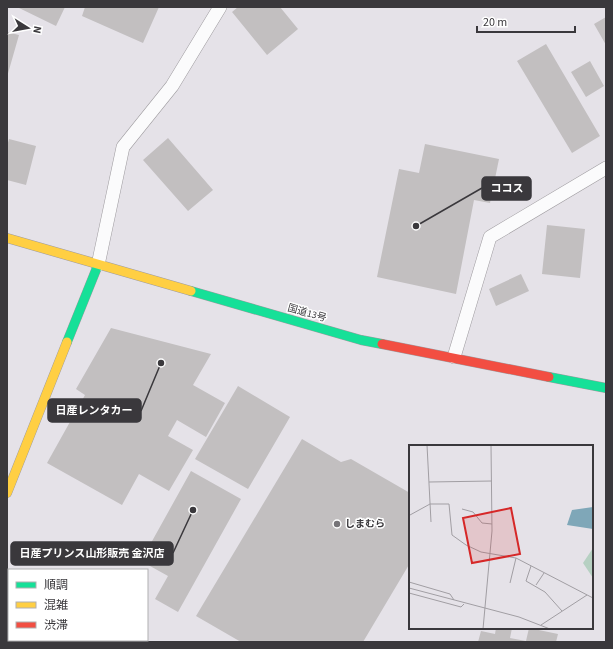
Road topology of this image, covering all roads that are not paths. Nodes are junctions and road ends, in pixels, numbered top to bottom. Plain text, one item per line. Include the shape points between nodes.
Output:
1 (220, 7) edge
2 (606, 168) edge
3 (7, 238) edge
4 (98, 265) junction
5 (454, 357) junction
6 (606, 388) edge
7 (7, 492) edge

1 - 4 lane via 172,86 122,147
2 - 5 lane via 490,238
3 - 4 main road, 国道13号
4 - 5 main road, 国道13号 via 361,340
4 - 7 main road
5 - 6 main road, 国道13号

